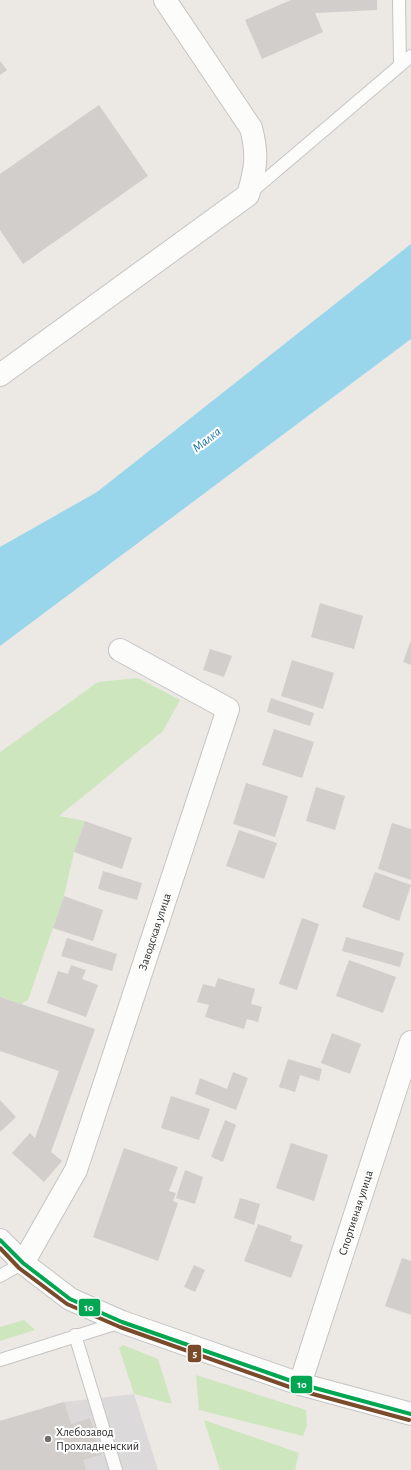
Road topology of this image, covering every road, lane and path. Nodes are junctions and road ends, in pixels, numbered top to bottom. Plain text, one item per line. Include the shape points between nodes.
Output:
1 (165, 0) edge
2 (399, 0) edge
3 (411, 56) edge
4 (400, 65) junction
5 (248, 195) junction
6 (0, 375) edge
7 (120, 650) dead end
8 (411, 1042) edge
9 (0, 1240) edge
10 (23, 1263) junction
11 (0, 1276) edge
12 (122, 1322) junction
13 (75, 1335) junction
14 (0, 1360) edge
15 (300, 1384) junction
16 (411, 1414) edge
17 (116, 1470) edge

1 - 5 street via 251,128 256,164
2 - 4 lane
3 - 4 lane
4 - 5 lane
5 - 6 street
7 - 10 street, Заводская улица via 228,709 76,1170
8 - 15 street, Спортивная улица
9 - 10 street
10 - 11 lane
10 - 12 street via 70,1299
12 - 13 lane
12 - 15 street
13 - 14 lane
13 - 17 lane
15 - 16 street

